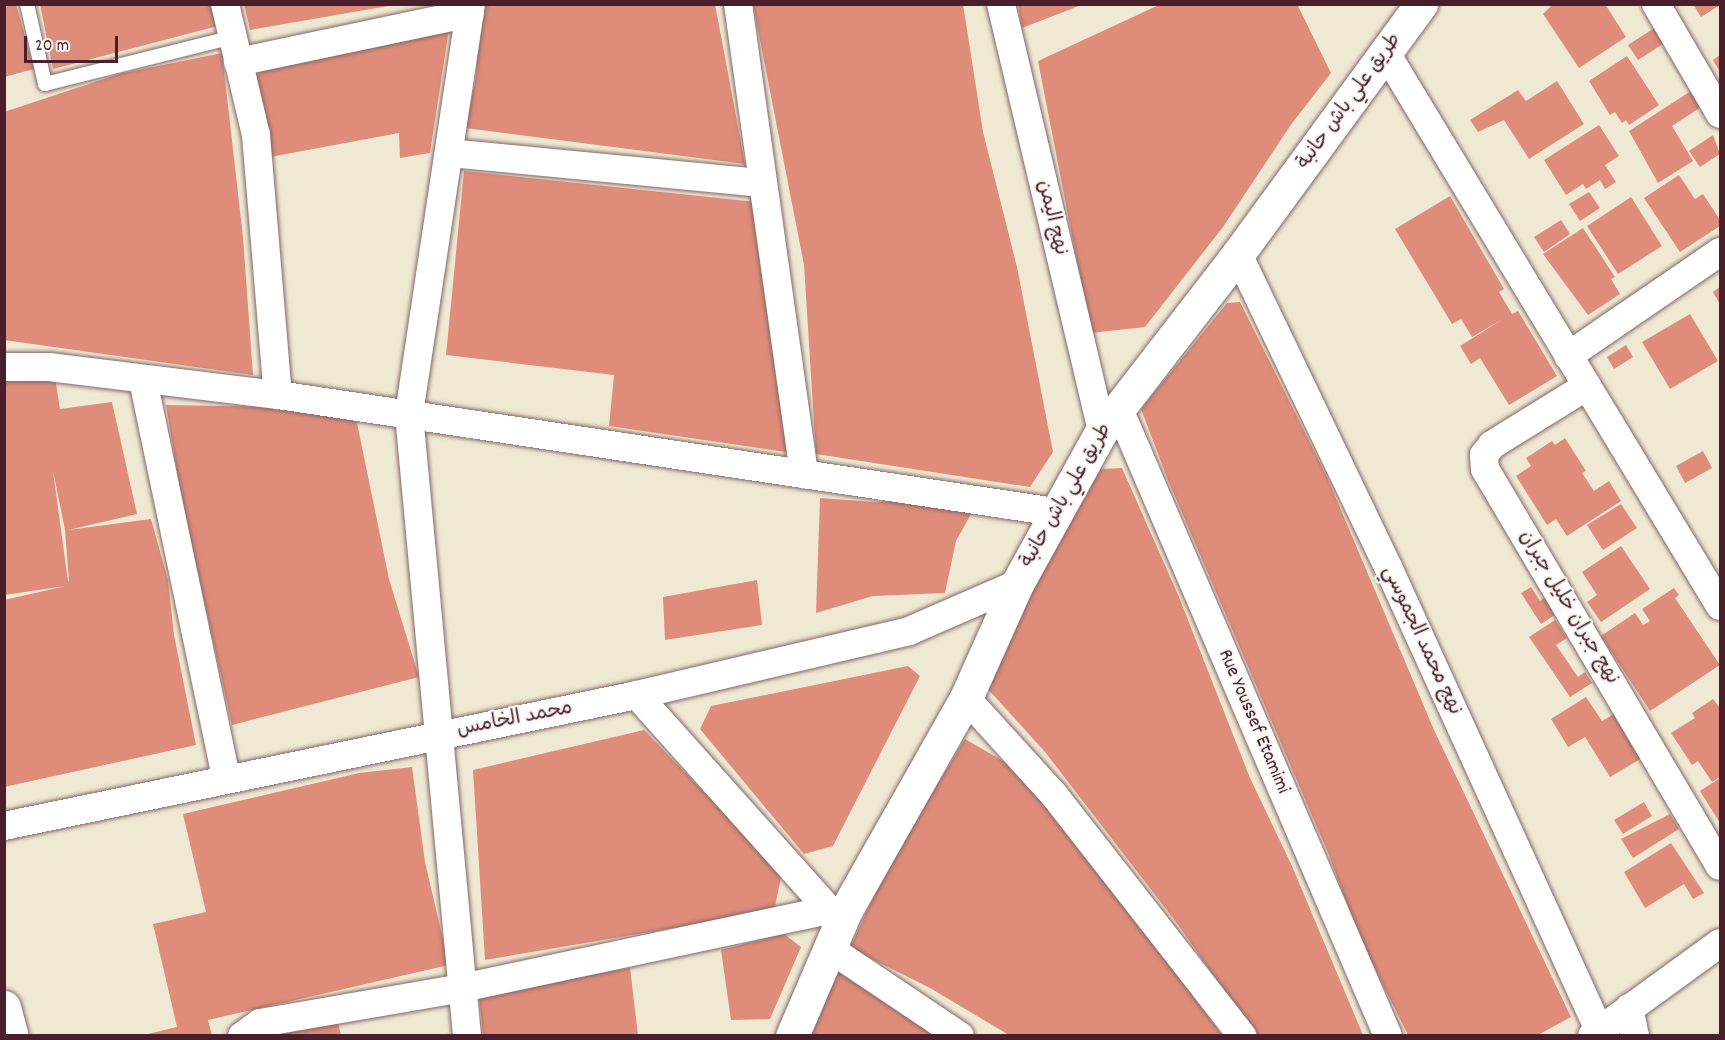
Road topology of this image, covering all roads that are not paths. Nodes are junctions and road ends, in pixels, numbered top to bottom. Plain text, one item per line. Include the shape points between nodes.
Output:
1 (27, 4) edge
2 (225, 4) edge
3 (738, 4) edge
4 (1001, 4) edge
5 (1421, 4) edge
6 (1656, 4) edge
7 (471, 9) edge
8 (236, 49) junction
9 (1386, 53) junction
10 (1720, 114) edge
11 (449, 153) junction
12 (762, 183) junction
13 (1720, 252) edge
14 (1239, 254) junction
15 (1568, 356) junction
16 (4, 367) edge
17 (143, 380) junction
18 (1587, 386) junction
19 (278, 395) junction
20 (409, 414) junction
21 (1110, 420) junction
22 (804, 474) junction
23 (1055, 512) junction
24 (1017, 584) junction
25 (1720, 606) edge
26 (637, 695) junction
27 (966, 698) junction
28 (440, 734) junction
29 (226, 779) junction
30 (4, 826) edge
31 (1720, 866) edge
32 (838, 910) junction
33 (1720, 943) edge
34 (830, 949) junction
35 (462, 988) junction
36 (4, 1007) edge
37 (1629, 1008) junction
38 (1596, 1033) edge
39 (12, 1035) edge
40 (242, 1035) edge
41 (467, 1035) edge
42 (792, 1035) edge
43 (960, 1035) edge
44 (1242, 1035) edge
45 (1388, 1035) edge
46 (1635, 1035) edge

1 - 8 lane via 45,84
2 - 8 street
3 - 12 street
4 - 21 street, نهج اليمن
5 - 9 street, طريق علي باش حانبة
6 - 10 street
7 - 8 street
7 - 11 street
8 - 19 street via 256,135
9 - 14 street, طريق علي باش حانبة
9 - 15 street
11 - 12 street
11 - 20 street
12 - 22 street
13 - 15 street
14 - 21 street, طريق علي باش حانبة
14 - 38 street, نهج محمد الجموسي via 1388,567
15 - 18 street
16 - 17 street via 49,367
17 - 19 street
17 - 29 street
18 - 25 street
18 - 31 street, نهج جبران خليل جبران via 1492,445 1484,455 1485,469
19 - 20 street
20 - 22 street
20 - 28 street
21 - 23 street, طريق علي باش حانبة
21 - 45 street, Rue Youssef Etamimi
22 - 23 street
23 - 24 street, طريق علي باش حانبة
24 - 26 street, محمد الخامس via 909,631
24 - 27 street, طريق علي باش حانبة
26 - 28 street, محمد الخامس
26 - 32 street
27 - 32 street, طريق علي باش حانبة
27 - 44 street via 1054,795
28 - 29 street, محمد الخامس
28 - 35 street
29 - 30 street, محمد الخامس
32 - 34 street, طريق علي باش حانبة
32 - 35 street
33 - 37 street
34 - 42 street, طريق علي باش حانبة
34 - 43 street
35 - 40 street via 260,1023
35 - 41 street
36 - 39 street
37 - 38 street
37 - 46 street

